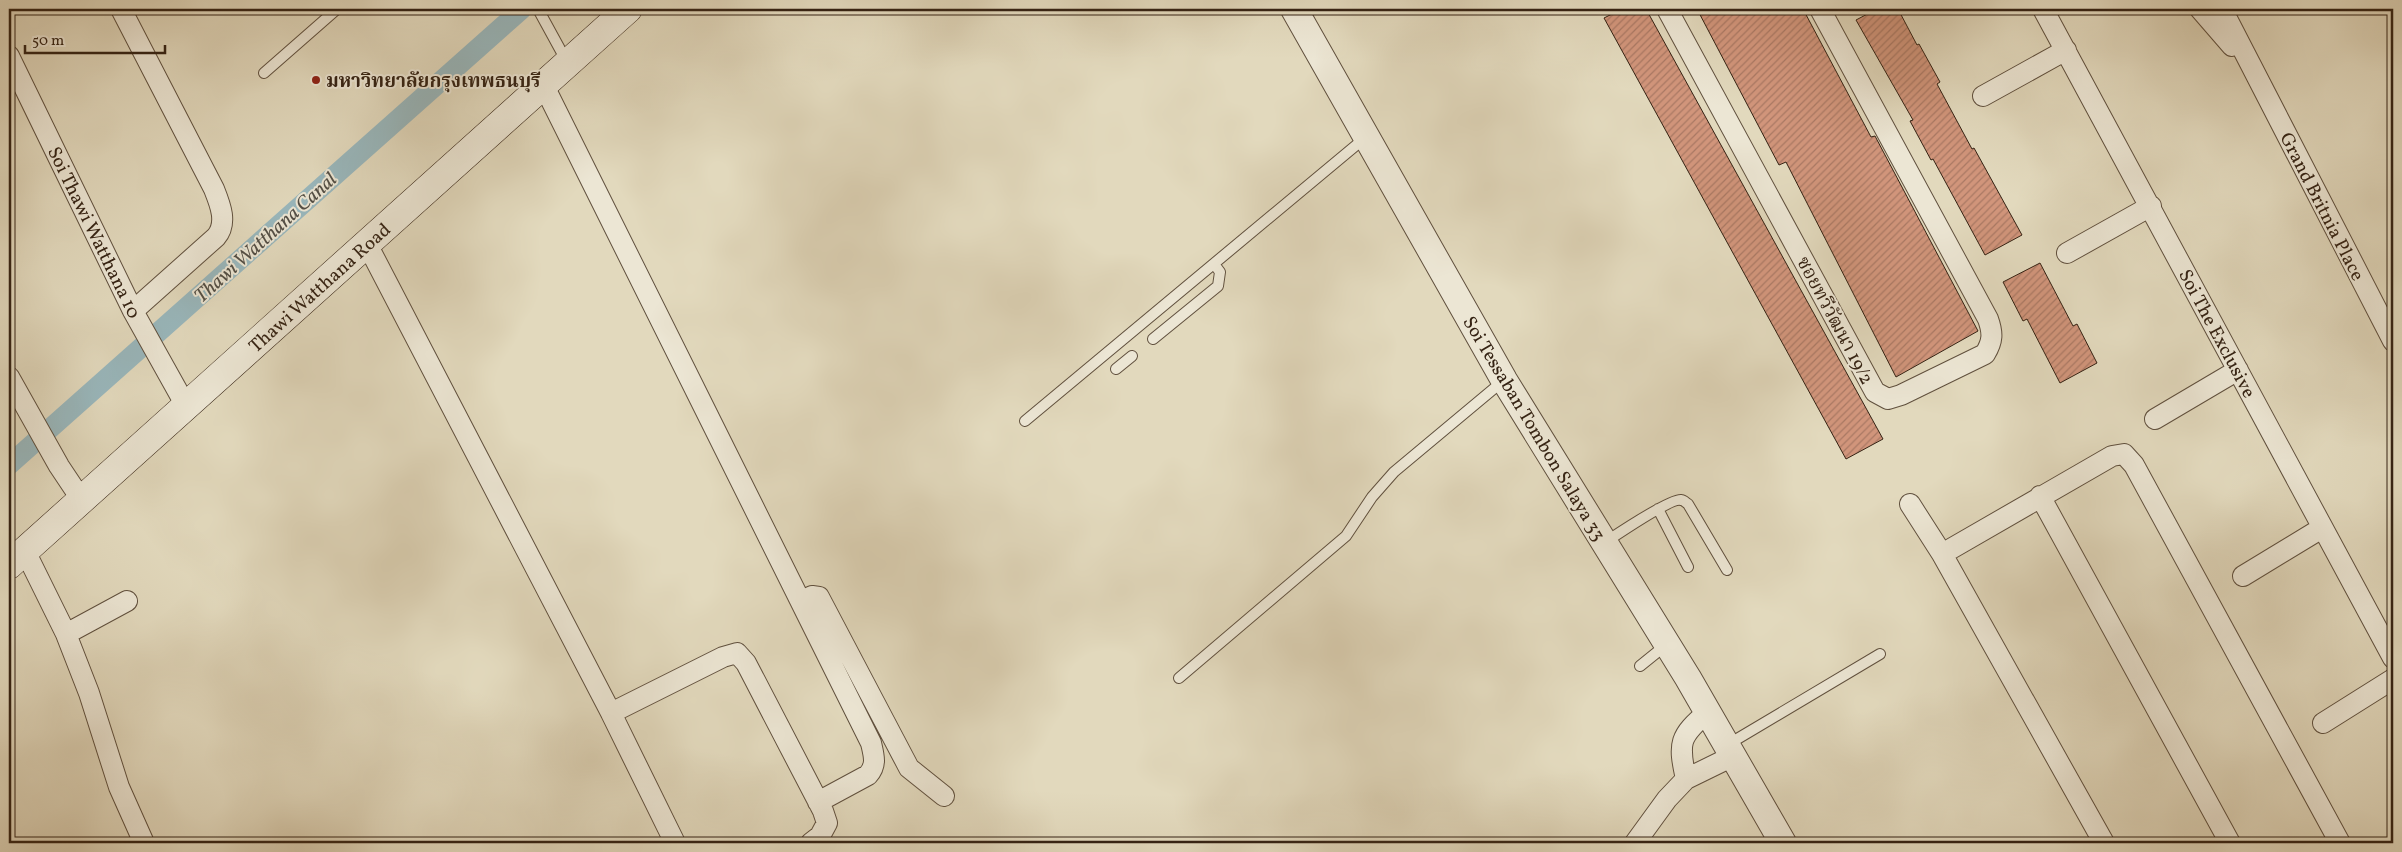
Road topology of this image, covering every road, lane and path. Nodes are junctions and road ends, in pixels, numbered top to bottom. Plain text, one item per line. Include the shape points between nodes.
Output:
1 (121, 9) edge
2 (336, 9) edge
3 (538, 9) edge
4 (628, 9) edge
5 (1294, 9) edge
6 (1668, 9) edge
7 (1820, 9) edge
8 (2043, 9) edge
9 (2200, 9) edge
10 (2222, 9) edge
11 (2066, 50) junction
12 (9, 56) edge
13 (569, 65) junction
14 (2252, 71) junction
15 (264, 73) dead end
16 (544, 86) junction
17 (1982, 96) dead end
18 (1367, 136) junction
19 (2151, 206) junction
20 (367, 244) junction
21 (2067, 253) dead end
22 (1214, 264) junction
23 (135, 314) junction
24 (1153, 339) dead end
25 (2393, 341) edge
26 (1132, 356) dead end
27 (1116, 369) dead end
28 (2238, 370) junction
29 (9, 376) edge
30 (1504, 380) junction
31 (186, 406) junction
32 (2155, 419) dead end
33 (1025, 421) dead end
34 (2040, 496) junction
35 (81, 500) junction
36 (1910, 504) dead end
37 (1658, 509) junction
38 (2322, 528) junction
39 (1604, 543) junction
40 (1942, 554) junction
41 (17, 558) edge
42 (1688, 567) dead end
43 (1727, 570) dead end
44 (2243, 576) dead end
45 (801, 600) junction
46 (127, 601) dead end
47 (66, 634) junction
48 (1667, 644) junction
49 (1880, 654) dead end
50 (2393, 658) edge
51 (1640, 666) dead end
52 (1179, 678) dead end
53 (2393, 679) edge
54 (1708, 712) junction
55 (611, 713) junction
56 (2323, 723) dead end
57 (1730, 750) junction
58 (1686, 779) junction
59 (944, 796) dead end
60 (818, 802) junction
61 (144, 843) edge
62 (675, 843) edge
63 (811, 843) edge
64 (1635, 843) edge
65 (1783, 843) edge
66 (2104, 843) edge
67 (2230, 843) edge
68 (2340, 843) edge

1 - 23 street via 214,189 221,208 222,225 216,237
2 - 15 lane
3 - 13 lane
4 - 13 main road, Thawi Watthana Road
5 - 18 street, Soi Tessaban Tombon Salaya 33
6 - 7 street, ซอยทวีวัฒนา 19/2 via 1875,392 1888,399 1985,354 1992,343 1992,332 1988,319
8 - 11 street, Soi The Exclusive
9 - 14 street, Grand Britnia Place
10 - 14 street, Grand Britnia Place
11 - 17 street
11 - 19 street, Soi The Exclusive
12 - 23 street, Soi Thawi Watthana 10
13 - 16 main road, Thawi Watthana Road
14 - 25 street, Grand Britnia Place
16 - 20 main road, Thawi Watthana Road
16 - 45 street
18 - 22 lane
18 - 30 street, Soi Tessaban Tombon Salaya 33
19 - 21 street
19 - 28 street, Soi The Exclusive
20 - 31 main road, Thawi Watthana Road
20 - 55 street
22 - 24 lane via 1220,272 1218,286
22 - 33 lane
23 - 31 street, Soi Thawi Watthana 10
26 - 27 lane
28 - 32 street
28 - 38 street, Soi The Exclusive
29 - 35 street
30 - 39 street, Soi Tessaban Tombon Salaya 33
30 - 52 lane via 1394,472 1372,497 1346,536
31 - 35 main road, Thawi Watthana Road
34 - 40 street
34 - 67 street
34 - 68 street via 2112,456 2124,454 2134,465
35 - 41 main road, Thawi Watthana Road
36 - 40 street
37 - 39 lane
37 - 42 lane
37 - 43 lane via 1674,501 1688,504
38 - 44 street
38 - 50 street, Soi The Exclusive
39 - 48 street, Soi Tessaban Tombon Salaya 33
40 - 66 street
41 - 47 street
45 - 59 street via 819,597 909,768
45 - 60 street via 871,743 875,758 874,769 868,776
46 - 47 street
47 - 61 street via 120,788
48 - 51 lane
48 - 54 street, Soi Tessaban Tombon Salaya 33
49 - 57 lane
53 - 56 street
54 - 57 street, Soi Tessaban Tombon Salaya 33
54 - 58 street via 1687,730 1682,743
55 - 60 street via 737,653 746,663
55 - 62 street
57 - 58 street
57 - 65 street, Soi Tessaban Tombon Salaya 33
58 - 64 street
60 - 63 street via 827,823 820,836

